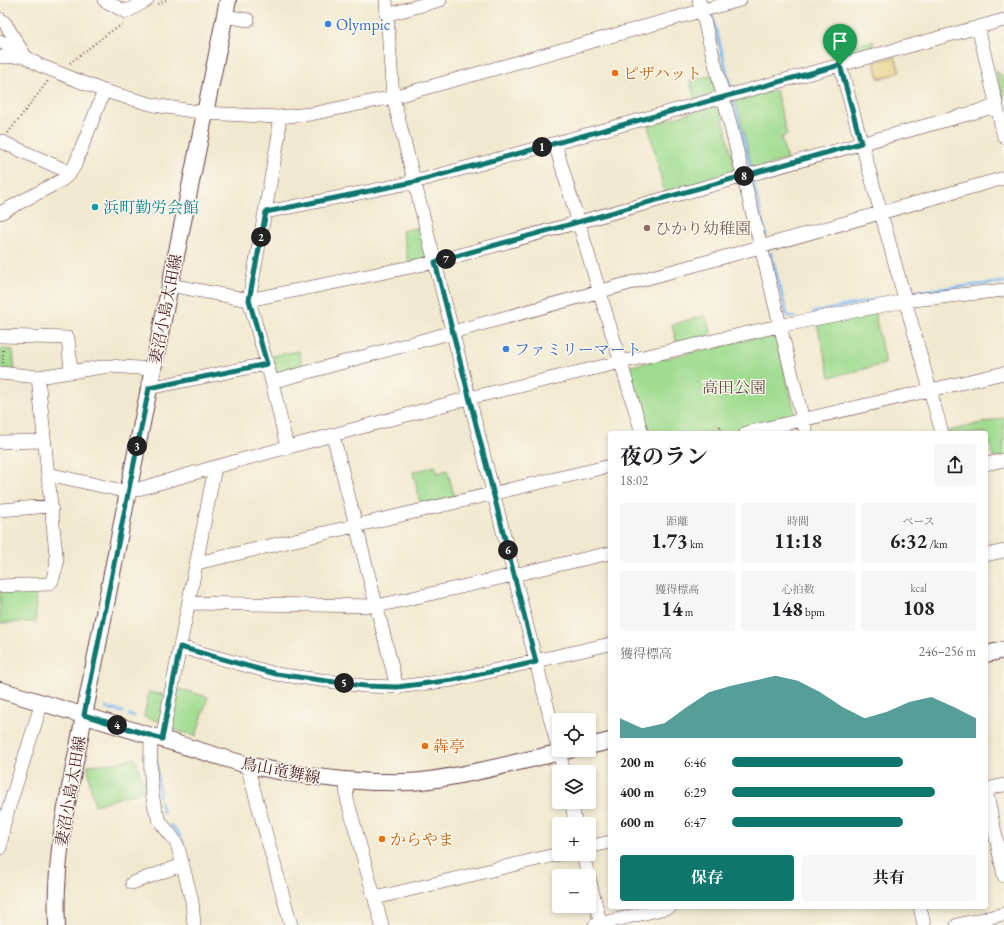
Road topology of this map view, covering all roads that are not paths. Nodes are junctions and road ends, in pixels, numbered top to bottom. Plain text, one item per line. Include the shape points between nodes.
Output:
1 (104, 0) edge
2 (228, 0) edge
3 (386, 0) edge
4 (440, 0) edge
5 (740, 0) edge
6 (150, 3) edge
7 (700, 5) edge
8 (386, 15) junction
9 (225, 16) junction
10 (0, 19) edge
11 (248, 20) dead end
12 (1004, 20) edge
13 (978, 26) junction
14 (0, 41) edge
15 (25, 56) junction
16 (0, 57) edge
17 (840, 65) junction
18 (104, 91) junction
19 (723, 97) junction
20 (393, 98) junction
21 (997, 106) junction
22 (205, 114) junction
23 (278, 117) junction
24 (1003, 128) edge
25 (4, 137) edge
26 (861, 143) junction
27 (555, 144) junction
28 (70, 174) junction
29 (742, 176) junction
30 (1004, 178) edge
31 (414, 182) junction
32 (266, 212) junction
33 (0, 213) edge
34 (881, 213) junction
35 (578, 222) junction
36 (761, 247) junction
37 (435, 262) junction
38 (170, 285) junction
39 (1004, 290) edge
40 (599, 291) junction
41 (249, 300) junction
42 (905, 301) junction
43 (779, 326) junction
44 (452, 332) junction
45 (2, 336) edge
46 (621, 362) junction
47 (267, 364) junction
48 (153, 369) junction
49 (71, 372) junction
50 (1004, 373) edge
51 (1, 374) edge
52 (38, 377) junction
53 (272, 382) junction
54 (149, 388) junction
55 (930, 390) junction
56 (469, 398) junction
57 (804, 427) edge
58 (641, 431) edge
59 (765, 431) edge
60 (941, 431) edge
61 (333, 435) junction
62 (44, 441) junction
63 (0, 442) edge
64 (287, 448) junction
65 (1004, 460) edge
66 (988, 464) edge
67 (608, 466) edge
68 (215, 467) junction
69 (48, 474) junction
70 (128, 492) junction
71 (493, 493) junction
72 (51, 506) junction
73 (0, 510) edge
74 (356, 525) junction
75 (1004, 551) edge
76 (608, 553) edge
77 (988, 555) edge
78 (197, 563) junction
79 (514, 575) junction
80 (0, 586) edge
81 (188, 603) junction
82 (377, 606) junction
83 (608, 644) edge
84 (180, 647) junction
85 (1004, 650) edge
86 (988, 654) edge
87 (536, 662) junction
88 (397, 687) junction
89 (0, 690) edge
90 (42, 702) junction
91 (552, 713) edge
92 (84, 715) junction
93 (156, 737) junction
94 (608, 741) edge
95 (596, 744) edge
96 (552, 754) edge
97 (247, 765) junction
98 (346, 781) junction
99 (1004, 785) edge
100 (988, 789) edge
101 (988, 800) edge
102 (608, 842) edge
103 (596, 845) edge
104 (0, 848) edge
105 (552, 856) edge
106 (182, 865) junction
107 (1004, 876) edge
108 (132, 883) dead end
109 (375, 898) junction
110 (662, 909) edge
111 (920, 909) edge
112 (596, 911) edge
113 (1004, 914) edge
114 (57, 925) edge
115 (194, 925) edge
116 (292, 925) edge
117 (382, 925) edge
118 (599, 925) edge
119 (924, 925) edge
120 (957, 925) edge

1 - 6 street via 126,12
2 - 9 main road, 妻沼小島太田線
3 - 8 street
4 - 8 street
5 - 7 street
7 - 19 street
7 - 20 street
8 - 20 street
9 - 11 street
9 - 22 main road, 妻沼小島太田線
10 - 15 street
12 - 13 street
13 - 17 street
13 - 21 street
14 - 15 street
15 - 16 street
15 - 18 street via 39,65
17 - 19 street
17 - 26 street
18 - 22 street via 154,105
18 - 28 street
19 - 27 street
19 - 29 street
20 - 23 street via 311,114
20 - 31 street
21 - 24 street
21 - 26 street
22 - 23 street
22 - 38 main road, 妻沼小島太田線
23 - 32 street via 279,134
25 - 28 street
26 - 29 street
26 - 34 street
27 - 31 street
27 - 35 street
28 - 33 street
29 - 35 street
29 - 36 street
30 - 34 street
31 - 32 street
31 - 37 street
32 - 41 street
34 - 36 street
34 - 42 street
35 - 37 street
35 - 40 street
36 - 40 street
36 - 43 street
37 - 41 street
37 - 44 street
38 - 41 street
38 - 48 main road, 妻沼小島太田線
39 - 42 street
40 - 44 street
40 - 46 street
41 - 47 street
42 - 43 street
42 - 55 street
43 - 46 street
43 - 57 street
44 - 53 street
44 - 56 street
45 - 49 street via 68,338
46 - 56 street
46 - 58 street
47 - 53 street
47 - 54 street
48 - 49 street via 109,366
48 - 54 main road, 妻沼小島太田線
49 - 52 street
50 - 55 street
51 - 52 street
52 - 62 street
53 - 64 street
54 - 70 main road, 妻沼小島太田線
55 - 57 street
55 - 60 street
56 - 61 street
56 - 71 street
57 - 59 street
61 - 64 street
61 - 74 street
62 - 63 street
62 - 69 street
64 - 68 street
65 - 66 street
67 - 71 street
68 - 70 street
68 - 78 street
69 - 70 street
69 - 72 street
70 - 92 main road, 妻沼小島太田線
71 - 74 street
71 - 79 street
72 - 73 street
72 - 80 street via 57,564 52,581 48,584
74 - 78 street
74 - 82 street
75 - 77 street
76 - 79 street
78 - 81 street
79 - 82 street
79 - 87 street
81 - 82 street
81 - 84 street
82 - 88 street
83 - 87 street
84 - 88 street via 276,674 364,686
84 - 93 street
85 - 86 main road
87 - 88 street via 453,680
87 - 91 street
89 - 90 main road, 鳥山竜舞線
90 - 92 main road, 鳥山竜舞線
90 - 104 street via 4,823
92 - 93 main road, 鳥山竜舞線
92 - 114 main road, 妻沼小島太田線 via 60,846 56,891
93 - 97 main road, 鳥山竜舞線
93 - 106 street via 152,794 158,818 175,841
94 - 95 main road
96 - 98 main road, 鳥山竜舞線 via 469,774 420,781
97 - 98 main road, 鳥山竜舞線 via 277,772
97 - 116 street
98 - 109 street via 347,799
99 - 100 street
101 - 107 street
102 - 103 street
105 - 109 street
106 - 108 street
106 - 115 street via 192,901
109 - 117 street
110 - 118 street
111 - 119 street
112 - 118 street
113 - 120 street

